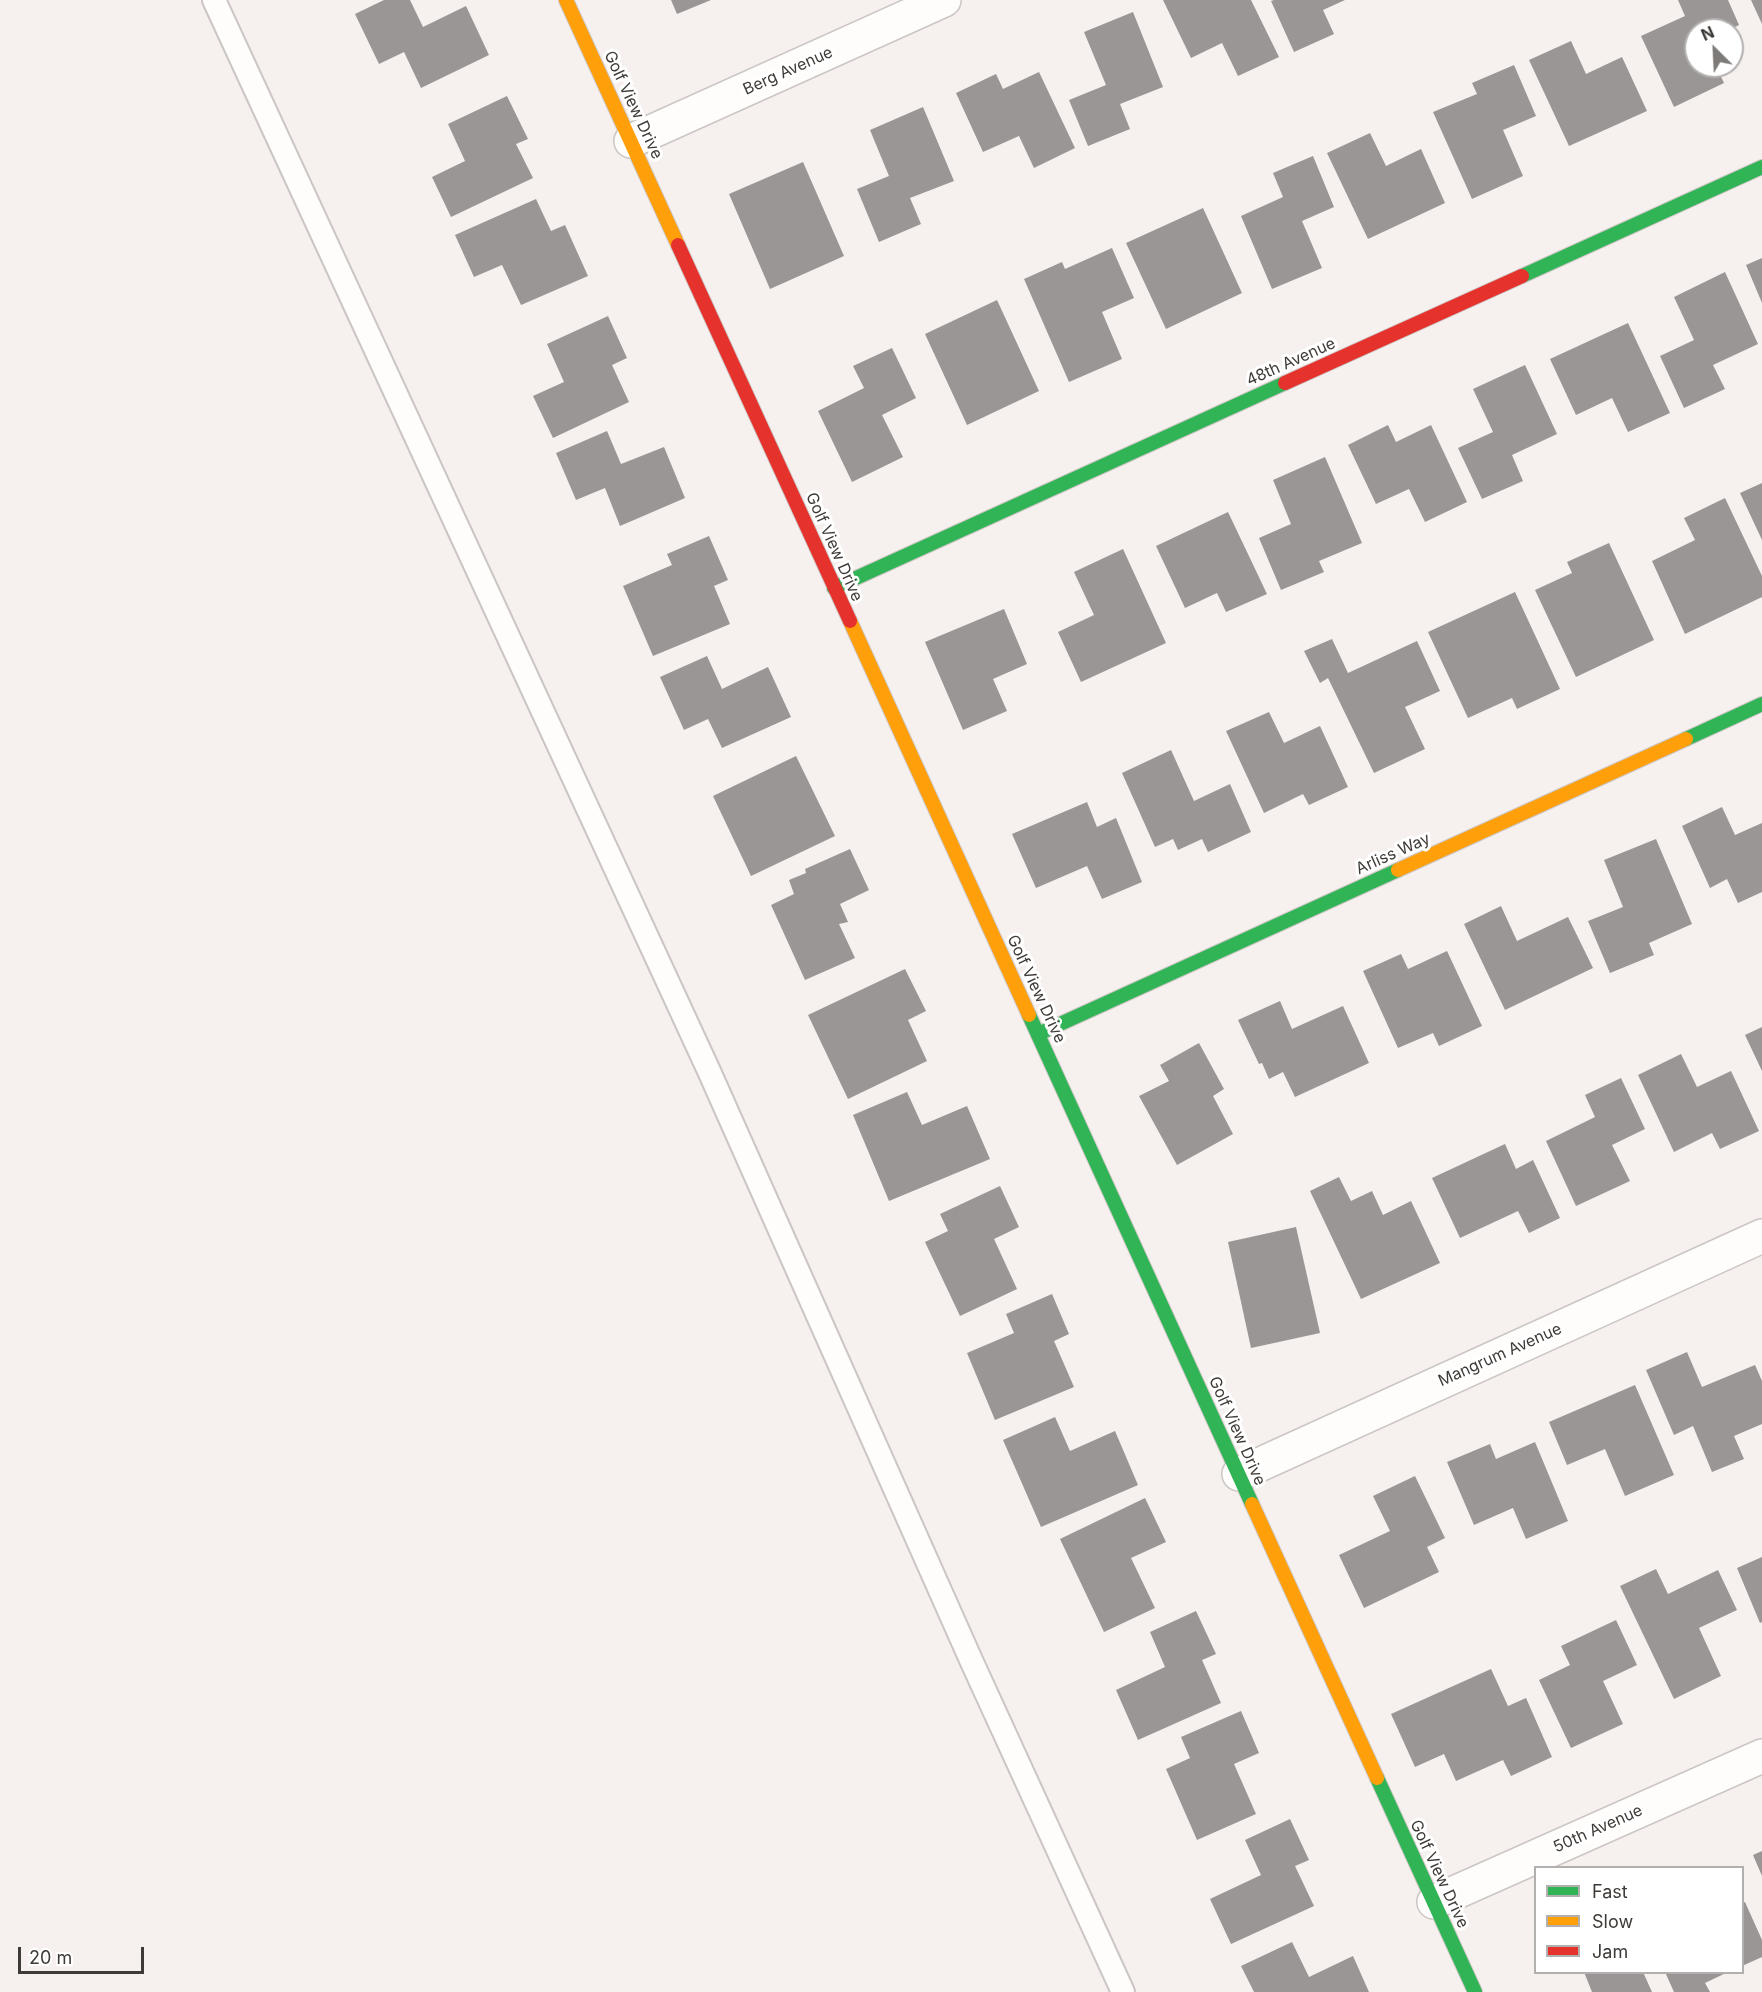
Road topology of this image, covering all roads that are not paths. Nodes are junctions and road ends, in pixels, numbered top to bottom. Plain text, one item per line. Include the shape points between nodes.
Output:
1 (214, 0) edge
2 (567, 0) edge
3 (944, 0) edge
4 (632, 141) junction
5 (1762, 167) edge
6 (834, 588) junction
7 (1762, 704) edge
8 (1038, 1034) junction
9 (1762, 1236) edge
10 (1239, 1474) junction
11 (1762, 1756) edge
12 (1434, 1902) junction
13 (1123, 1992) edge
14 (1475, 1992) edge

1 - 13 lane via 709,1071
2 - 4 street, Golf View Drive
3 - 4 street, Berg Avenue
4 - 6 street, Golf View Drive
5 - 6 street, 48th Avenue
6 - 8 street, Golf View Drive
7 - 8 street, Arliss Way
8 - 10 street, Golf View Drive
9 - 10 street, Mangrum Avenue
10 - 12 street, Golf View Drive
11 - 12 street, 50th Avenue
12 - 14 street, Golf View Drive

